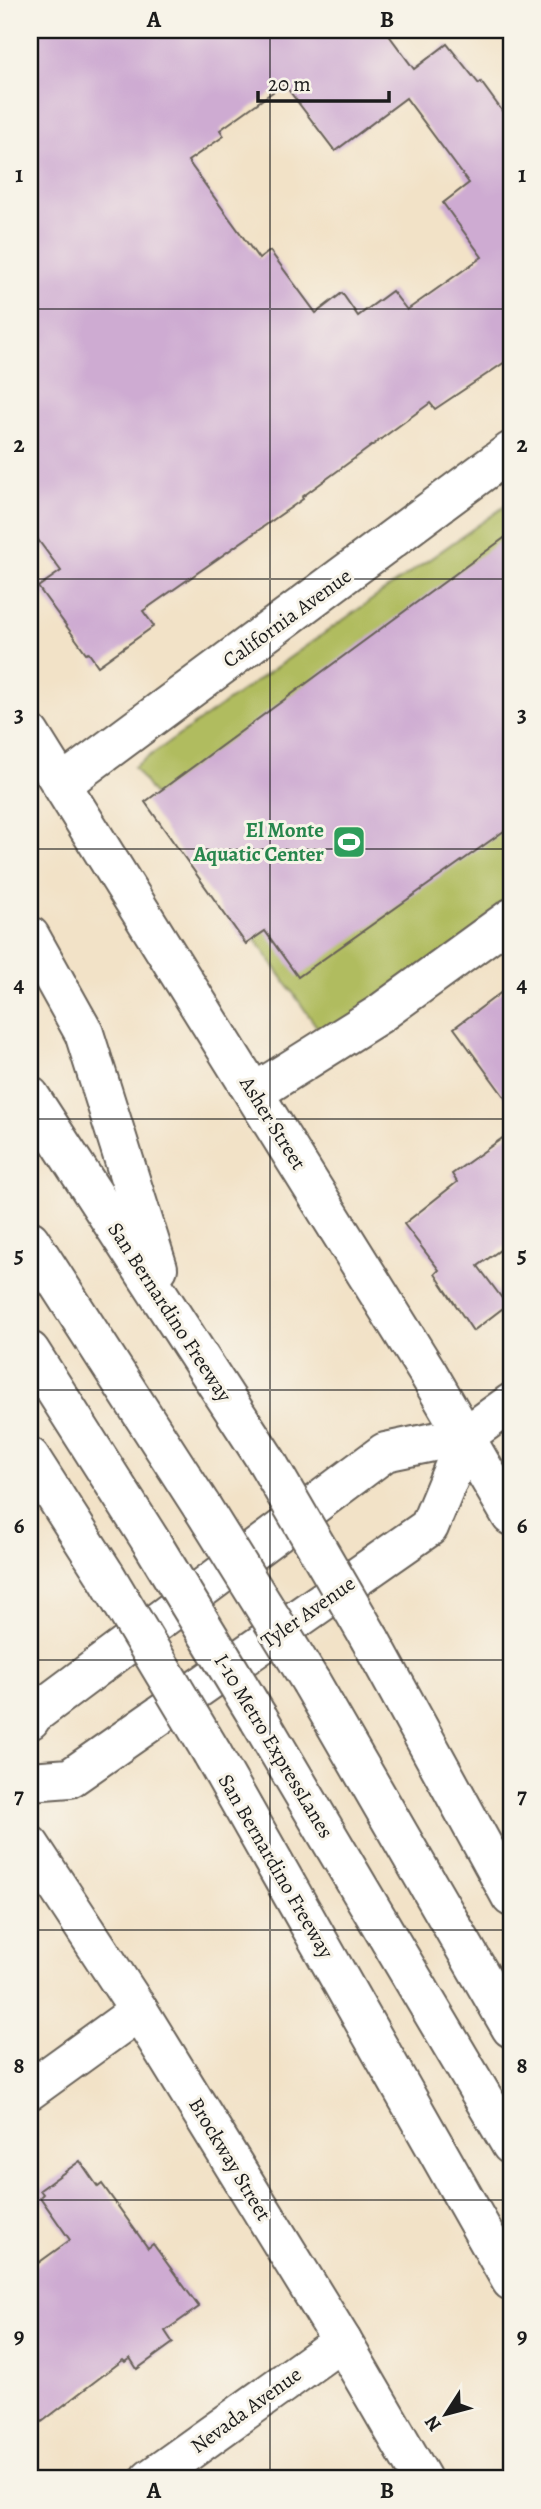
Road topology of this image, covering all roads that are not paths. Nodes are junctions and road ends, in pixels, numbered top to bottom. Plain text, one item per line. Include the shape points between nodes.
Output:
1 (511, 452) edge
2 (30, 734) edge
3 (62, 784) junction
4 (511, 918) edge
5 (30, 936) edge
6 (254, 1093) junction
7 (30, 1096) edge
8 (30, 1240) edge
9 (173, 1313) junction
10 (30, 1351) edge
11 (511, 1403) edge
12 (467, 1435) junction
13 (30, 1457) edge
14 (511, 1516) edge
15 (30, 1720) edge
16 (30, 1781) edge
17 (30, 1845) edge
18 (511, 1897) edge
19 (139, 2011) junction
20 (511, 2028) edge
21 (30, 2090) edge
22 (511, 2146) edge
23 (511, 2281) edge
24 (342, 2341) junction
25 (150, 2479) edge
26 (422, 2479) edge

1 - 3 main road, California Avenue
2 - 3 main road, Asher Street
3 - 6 main road, Asher Street
4 - 6 main road via 378,1015
5 - 9 main road via 84,1033
6 - 12 main road, Asher Street
7 - 9 main road, San Bernardino Freeway
8 - 20 main road, bridge via 311,1682
9 - 18 main road, San Bernardino Freeway, bridge via 266,1460 370,1639
10 - 22 main road, I-10 Metro ExpressLanes, bridge via 259,1719
11 - 12 main road
12 - 14 main road, Asher Street
12 - 15 main road via 385,1452
12 - 16 main road, Tyler Avenue via 429,1527 70,1779
13 - 23 main road, San Bernardino Freeway, bridge via 212,1753
17 - 19 main road, Brockway Street
19 - 21 main road
19 - 24 main road, Brockway Street
24 - 25 main road, Nevada Avenue
24 - 26 main road, Brockway Street

